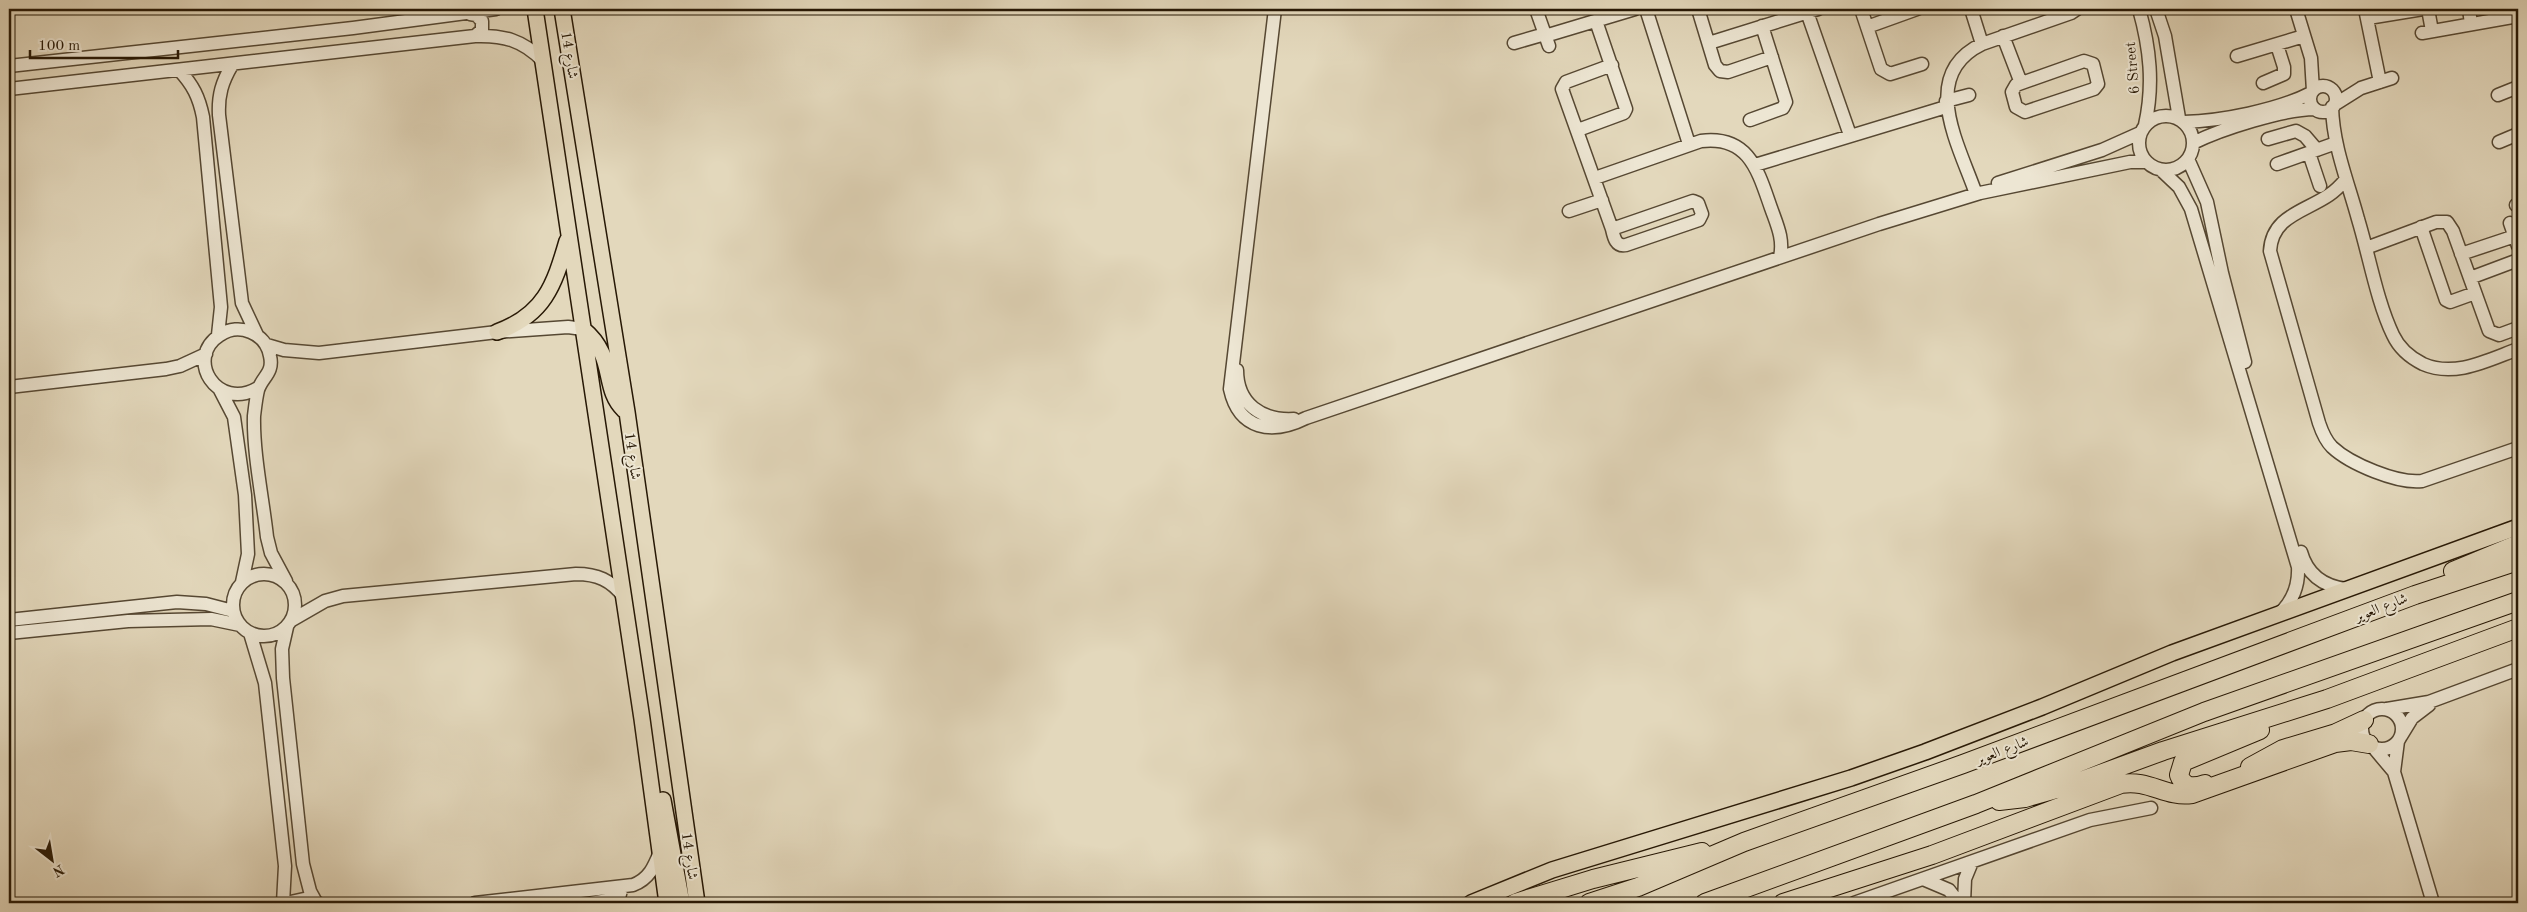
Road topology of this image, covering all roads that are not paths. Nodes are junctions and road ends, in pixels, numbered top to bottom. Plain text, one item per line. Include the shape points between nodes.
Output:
1 (496, 9) edge
2 (1275, 9) edge
3 (1536, 9) edge
4 (1635, 9) edge
5 (1646, 9) edge
6 (1698, 9) edge
7 (1861, 9) edge
8 (1917, 9) edge
9 (1971, 9) edge
10 (2077, 9) edge
11 (2139, 9) edge
12 (2156, 9) edge
13 (2296, 9) edge
14 (2423, 9) edge
15 (2428, 9) edge
16 (2469, 9) edge
17 (1812, 10) edge
18 (563, 12) edge
19 (536, 13) edge
20 (2371, 13) edge
21 (470, 14) junction
22 (2518, 16) edge
23 (1596, 21) junction
24 (2471, 24) junction
25 (1762, 26) junction
26 (1867, 27) junction
27 (475, 36) junction
28 (2003, 36) junction
29 (2304, 36) junction
30 (1547, 39) junction
31 (1514, 43) dead end
32 (1708, 44) junction
33 (1982, 44) junction
34 (2277, 45) junction
35 (2237, 56) dead end
36 (1772, 57) junction
37 (2310, 58) junction
38 (543, 61) junction
39 (1922, 64) dead end
40 (232, 65) junction
41 (1612, 65) junction
42 (9, 66) edge
43 (180, 70) junction
44 (2392, 78) dead end
45 (2263, 82) dead end
46 (2380, 82) junction
47 (2021, 83) junction
48 (2518, 87) edge
49 (2361, 88) junction
50 (9, 89) edge
51 (2331, 89) junction
52 (2312, 92) junction
53 (1969, 95) dead end
54 (2498, 95) dead end
55 (1946, 104) junction
56 (2333, 106) junction
57 (2316, 110) junction
58 (1750, 120) dead end
59 (2181, 120) junction
60 (2142, 129) junction
61 (1578, 130) junction
62 (2518, 134) edge
63 (1850, 135) junction
64 (2268, 139) dead end
65 (2498, 142) dead end
66 (2193, 143) junction
67 (2336, 143) junction
68 (1689, 144) junction
69 (2313, 151) junction
70 (2188, 159) junction
71 (2147, 162) junction
72 (2277, 164) dead end
73 (1755, 165) junction
74 (2161, 170) junction
75 (1595, 178) junction
76 (2346, 179) junction
77 (2320, 186) dead end
78 (1978, 194) junction
79 (1602, 200) junction
80 (1569, 211) dead end
81 (2510, 223) dead end
82 (2421, 227) junction
83 (1612, 230) junction
84 (569, 235) junction
85 (1781, 236) junction
86 (2516, 241) edge
87 (2366, 248) junction
88 (1795, 252) junction
89 (2461, 254) junction
90 (1780, 257) junction
91 (2518, 260) edge
92 (2470, 278) junction
93 (2475, 293) junction
94 (2518, 328) edge
95 (583, 329) junction
96 (497, 332) junction
97 (218, 335) junction
98 (257, 335) junction
99 (267, 345) junction
100 (2518, 349) edge
101 (206, 354) junction
102 (9, 387) edge
103 (258, 388) junction
104 (220, 390) junction
105 (627, 412) junction
106 (2518, 448) edge
107 (2518, 527) edge
108 (2518, 544) edge
109 (2518, 561) edge
110 (286, 581) junction
111 (242, 582) junction
112 (2346, 589) junction
113 (2415, 595) junction
114 (624, 597) junction
115 (2518, 600) edge
116 (233, 611) junction
117 (2278, 614) junction
118 (9, 620) edge
119 (289, 624) junction
120 (2518, 628) edge
121 (245, 629) junction
122 (9, 633) edge
123 (2518, 669) edge
124 (2443, 697) junction
125 (2387, 709) junction
126 (2291, 710) junction
127 (642, 719) junction
128 (2364, 720) junction
129 (2399, 738) junction
130 (2371, 745) junction
131 (2394, 772) junction
132 (1976, 804) junction
133 (2151, 808) dead end
134 (1744, 842) junction
135 (660, 852) junction
136 (1972, 862) junction
137 (1957, 868) junction
138 (1923, 879) junction
139 (618, 887) junction
140 (316, 902) edge
141 (285, 903) edge
142 (475, 903) edge
143 (590, 903) edge
144 (667, 903) edge
145 (682, 903) edge
146 (696, 903) edge
147 (1471, 903) edge
148 (1515, 903) edge
149 (1589, 903) edge
150 (1705, 903) edge
151 (1783, 903) edge
152 (1854, 903) edge
153 (1962, 903) edge
154 (2433, 903) edge

1 - 21 street
2 - 90 street via 1230,389 1238,410 1255,425 1278,428 1292,425
3 - 30 street
4 - 23 street
5 - 68 street
6 - 32 street
7 - 26 street
8 - 26 street
9 - 33 street
10 - 28 street
11 - 60 street, 6 Street via 2148,44 2152,87
12 - 59 street
13 - 29 street
14 - 20 street
15 - 24 street via 2427,32
16 - 24 street
17 - 25 street
17 - 63 street
18 - 19 main road
18 - 105 main road, شارع 14
19 - 38 main road, شارع 14
20 - 46 street
21 - 27 street via 476,14 482,21 482,30
21 - 42 street
22 - 24 street
23 - 30 street
23 - 41 street
25 - 32 street
25 - 36 street
26 - 39 street via 1879,64 1885,72
27 - 38 street via 509,38 528,47
27 - 40 street
28 - 33 street
28 - 47 street
29 - 34 street
29 - 37 street
30 - 31 street
32 - 36 street via 1717,68 1724,72
33 - 55 street via 1956,64 1947,85
34 - 35 street
34 - 45 street via 2285,70 2281,77
36 - 58 street via 1786,104
37 - 51 street
37 - 52 street
38 - 84 main road, شارع 14
40 - 43 street
40 - 98 street via 218,98 219,115 242,303
41 - 61 street via 1626,111
41 - 61 street via 1564,84 1563,92
43 - 50 street
43 - 97 street via 200,100 203,117 222,307
44 - 46 street
46 - 49 street
47 - 47 street via 2012,92 2016,107 2025,112 2094,89 2099,80 2093,64 2084,60
48 - 54 street
49 - 51 street
49 - 56 street
51 - 52 street via 2321,86
51 - 56 street via 2335,94
52 - 57 street via 2310,102
52 - 59 street via 2290,102 2219,119
53 - 55 street
55 - 63 street
55 - 78 street
56 - 57 street via 2328,111
56 - 67 street
57 - 66 street via 2294,111 2212,133
57 - 67 street
59 - 60 street via 2161,116
59 - 66 street via 2192,134
60 - 71 street via 2139,148
60 - 78 street via 2107,148 1994,184
61 - 75 street
62 - 65 street
63 - 73 street
64 - 69 street via 2296,131 2305,136
66 - 70 street
67 - 69 street
67 - 76 street
68 - 73 street via 1711,139 1722,141 1741,150
68 - 75 street
69 - 72 street
69 - 77 street
70 - 74 street via 2178,167
70 - 112 street via 2207,202 2237,334 2304,561 2320,580
71 - 74 street
71 - 78 street via 2130,162
73 - 85 street
74 - 117 street via 2180,187 2191,209 2298,567 2294,594
75 - 79 street
76 - 87 street
76 - 106 street via 2330,195 2282,221 2270,243 2271,260 2326,440 2346,457 2390,478 2411,482
78 - 88 street
79 - 80 street
79 - 83 street
81 - 86 street
82 - 87 street
82 - 89 street via 2447,222
82 - 93 street via 2446,300 2450,302
83 - 83 street via 1616,242 1623,246 1699,220 1702,214 1694,201
84 - 95 main road, شارع 14
84 - 96 main road via 548,295 531,314
85 - 88 street
85 - 90 street
86 - 89 street
87 - 100 street via 2389,325 2411,357 2429,366 2449,370
88 - 90 street
89 - 92 street
91 - 92 street
92 - 93 street
93 - 94 street via 2488,331 2499,335
95 - 96 street via 568,327
95 - 105 main road via 603,352 614,398
95 - 114 main road, شارع 14
96 - 99 street via 320,353
97 - 98 street via 238,329
97 - 101 street
98 - 99 street
99 - 103 street via 271,356 270,368
101 - 102 street via 166,369
101 - 104 street via 207,375
103 - 104 street via 240,395
103 - 110 street via 254,428 267,537 274,560
104 - 111 street via 234,417 245,495 248,554
105 - 146 main road, شارع 14
107 - 112 main road
108 - 113 highway via 2437,577
109 - 113 highway, شارع العوير
110 - 111 street via 264,573 252,575
110 - 119 street via 296,600
111 - 116 street via 233,601
112 - 117 main road
113 - 134 highway, شارع العوير
114 - 119 street via 606,579 576,574 343,596 325,601
114 - 127 main road, شارع 14
115 - 132 highway via 2204,712
116 - 118 street via 206,604 177,602
116 - 121 street
117 - 147 main road via 1924,752 1851,778 1552,870
119 - 121 street via 269,636
119 - 140 street via 282,648 283,678 303,864
120 - 126 highway
121 - 122 street via 211,619 128,621
121 - 141 street via 265,683 285,866
123 - 124 street
124 - 125 street
124 - 129 street via 2417,714
125 - 128 street via 2371,712
125 - 129 street via 2401,722
126 - 128 highway via 2257,732 2186,759 2179,770 2181,779 2187,786 2196,787 2225,778 2283,749 2336,733
126 - 132 highway via 2163,750 2055,790 2025,798
127 - 135 main road
127 - 145 main road via 656,760
128 - 130 street via 2362,730
129 - 130 street via 2387,748
129 - 131 street
130 - 131 street
130 - 151 highway via 2351,741 2335,743 2192,794 2170,793 2144,783 2121,784 1924,858
131 - 154 street
132 - 150 highway
133 - 136 street via 2090,820
134 - 148 highway via 1593,879
134 - 149 highway, شارع العوير via 1638,887
135 - 139 street via 647,877 632,885
135 - 144 main road
136 - 137 street
136 - 153 street via 1965,879
137 - 138 street
137 - 153 street via 1956,885
138 - 152 street
138 - 153 street via 1948,890
139 - 142 street
139 - 143 street via 621,890 619,898
140 - 141 street via 304,899

